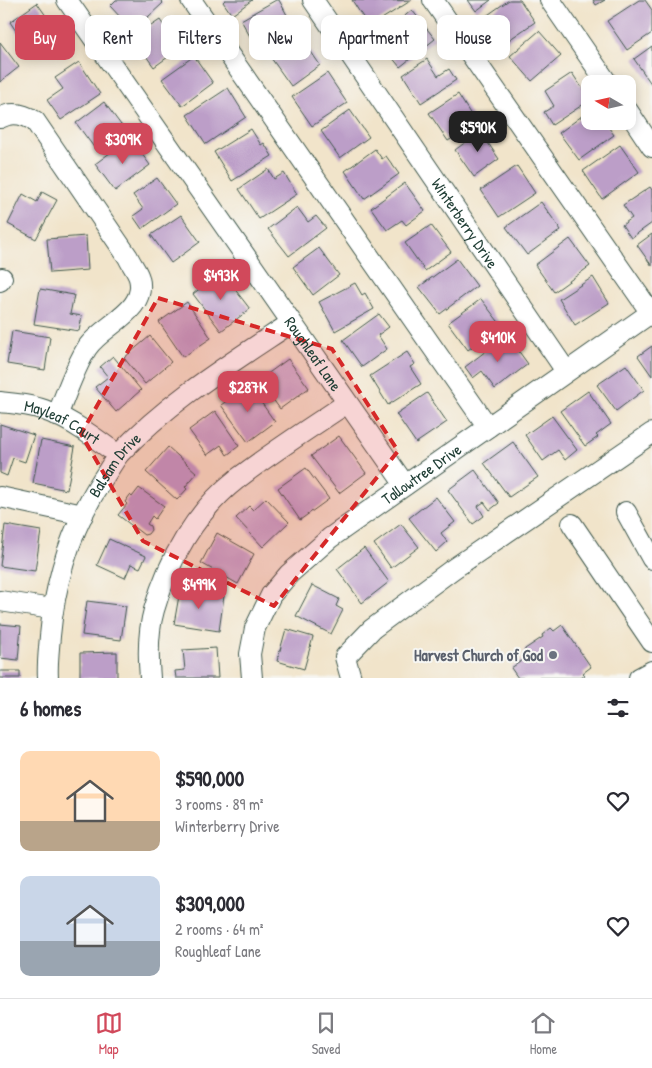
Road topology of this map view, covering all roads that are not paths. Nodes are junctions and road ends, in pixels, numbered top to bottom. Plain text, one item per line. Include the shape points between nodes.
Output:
1 (67, 0) edge
2 (191, 0) edge
3 (313, 0) edge
4 (433, 0) edge
5 (550, 0) edge
6 (602, 75) edge
7 (0, 118) edge
8 (636, 124) edge
9 (652, 147) edge
10 (651, 312) edge
11 (291, 323) junction
12 (566, 371) junction
13 (0, 402) edge
14 (347, 403) junction
15 (57, 416) junction
16 (488, 427) junction
17 (652, 433) edge
18 (118, 456) junction
19 (405, 486) junction
20 (0, 497) edge
21 (626, 512) dead end
22 (83, 515) junction
23 (572, 524) dead end
24 (652, 558) edge
25 (0, 602) edge
26 (52, 609) junction
27 (652, 642) edge
28 (652, 670) edge
29 (48, 678) edge
30 (150, 678) edge
31 (252, 678) edge
32 (351, 678) edge
33 (639, 678) edge

1 - 11 street, Roughleaf Lane
2 - 16 street
3 - 12 street, Winterberry Drive
4 - 10 street
5 - 6 street
7 - 15 street via 15,114 25,115 34,121 138,276 140,294 136,302 88,347
8 - 9 street
10 - 12 street, Tallowtree Drive
11 - 14 street, Roughleaf Lane
11 - 18 street, Balsam Drive via 198,385
12 - 16 street, Tallowtree Drive
13 - 15 street, Mayleaf Court via 32,407
14 - 19 street, Roughleaf Lane
14 - 30 street via 236,480 200,516 166,575 154,611 148,655
15 - 18 street, Mayleaf Court via 94,437
16 - 19 street, Tallowtree Drive
17 - 32 street via 453,569 372,630 344,657
18 - 22 street, Balsam Drive
19 - 31 street, Tallowtree Drive via 330,538 289,574 271,595 255,628 250,654
20 - 22 street
21 - 24 street
22 - 26 street, Balsam Drive via 61,569
23 - 27 street
25 - 26 street
26 - 29 street, Balsam Drive
28 - 33 street

